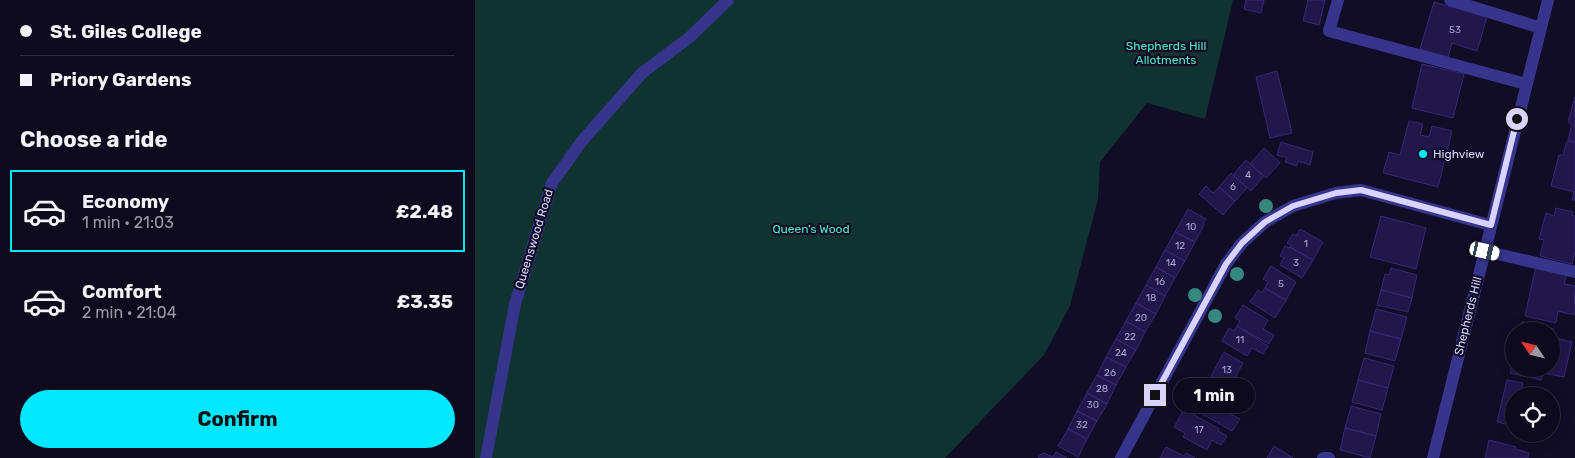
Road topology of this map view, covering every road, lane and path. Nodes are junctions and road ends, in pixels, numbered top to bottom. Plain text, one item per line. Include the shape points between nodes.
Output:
1 (728, 0) edge
2 (1337, 0) edge
3 (1450, 0) edge
4 (1548, 0) edge
5 (1541, 28) junction
6 (1526, 84) junction
7 (1491, 225) junction
8 (1485, 251) junction
9 (1575, 272) edge
10 (486, 458) edge
11 (1121, 458) edge
12 (1323, 458) edge
13 (1329, 458) edge
14 (1433, 458) edge

1 - 10 street, Queenswood Road via 690,37 642,74 582,141 552,183 515,304
2 - 6 street via 1329,31
3 - 5 street
4 - 5 street, Shepherds Hill
5 - 6 street, Shepherds Hill
6 - 7 street, Shepherds Hill
7 - 8 street, Shepherds Hill
7 - 11 street via 1361,190 1336,193 1293,206 1265,222 1242,243 1226,264
8 - 9 street
8 - 14 street, Shepherds Hill
12 - 13 street

